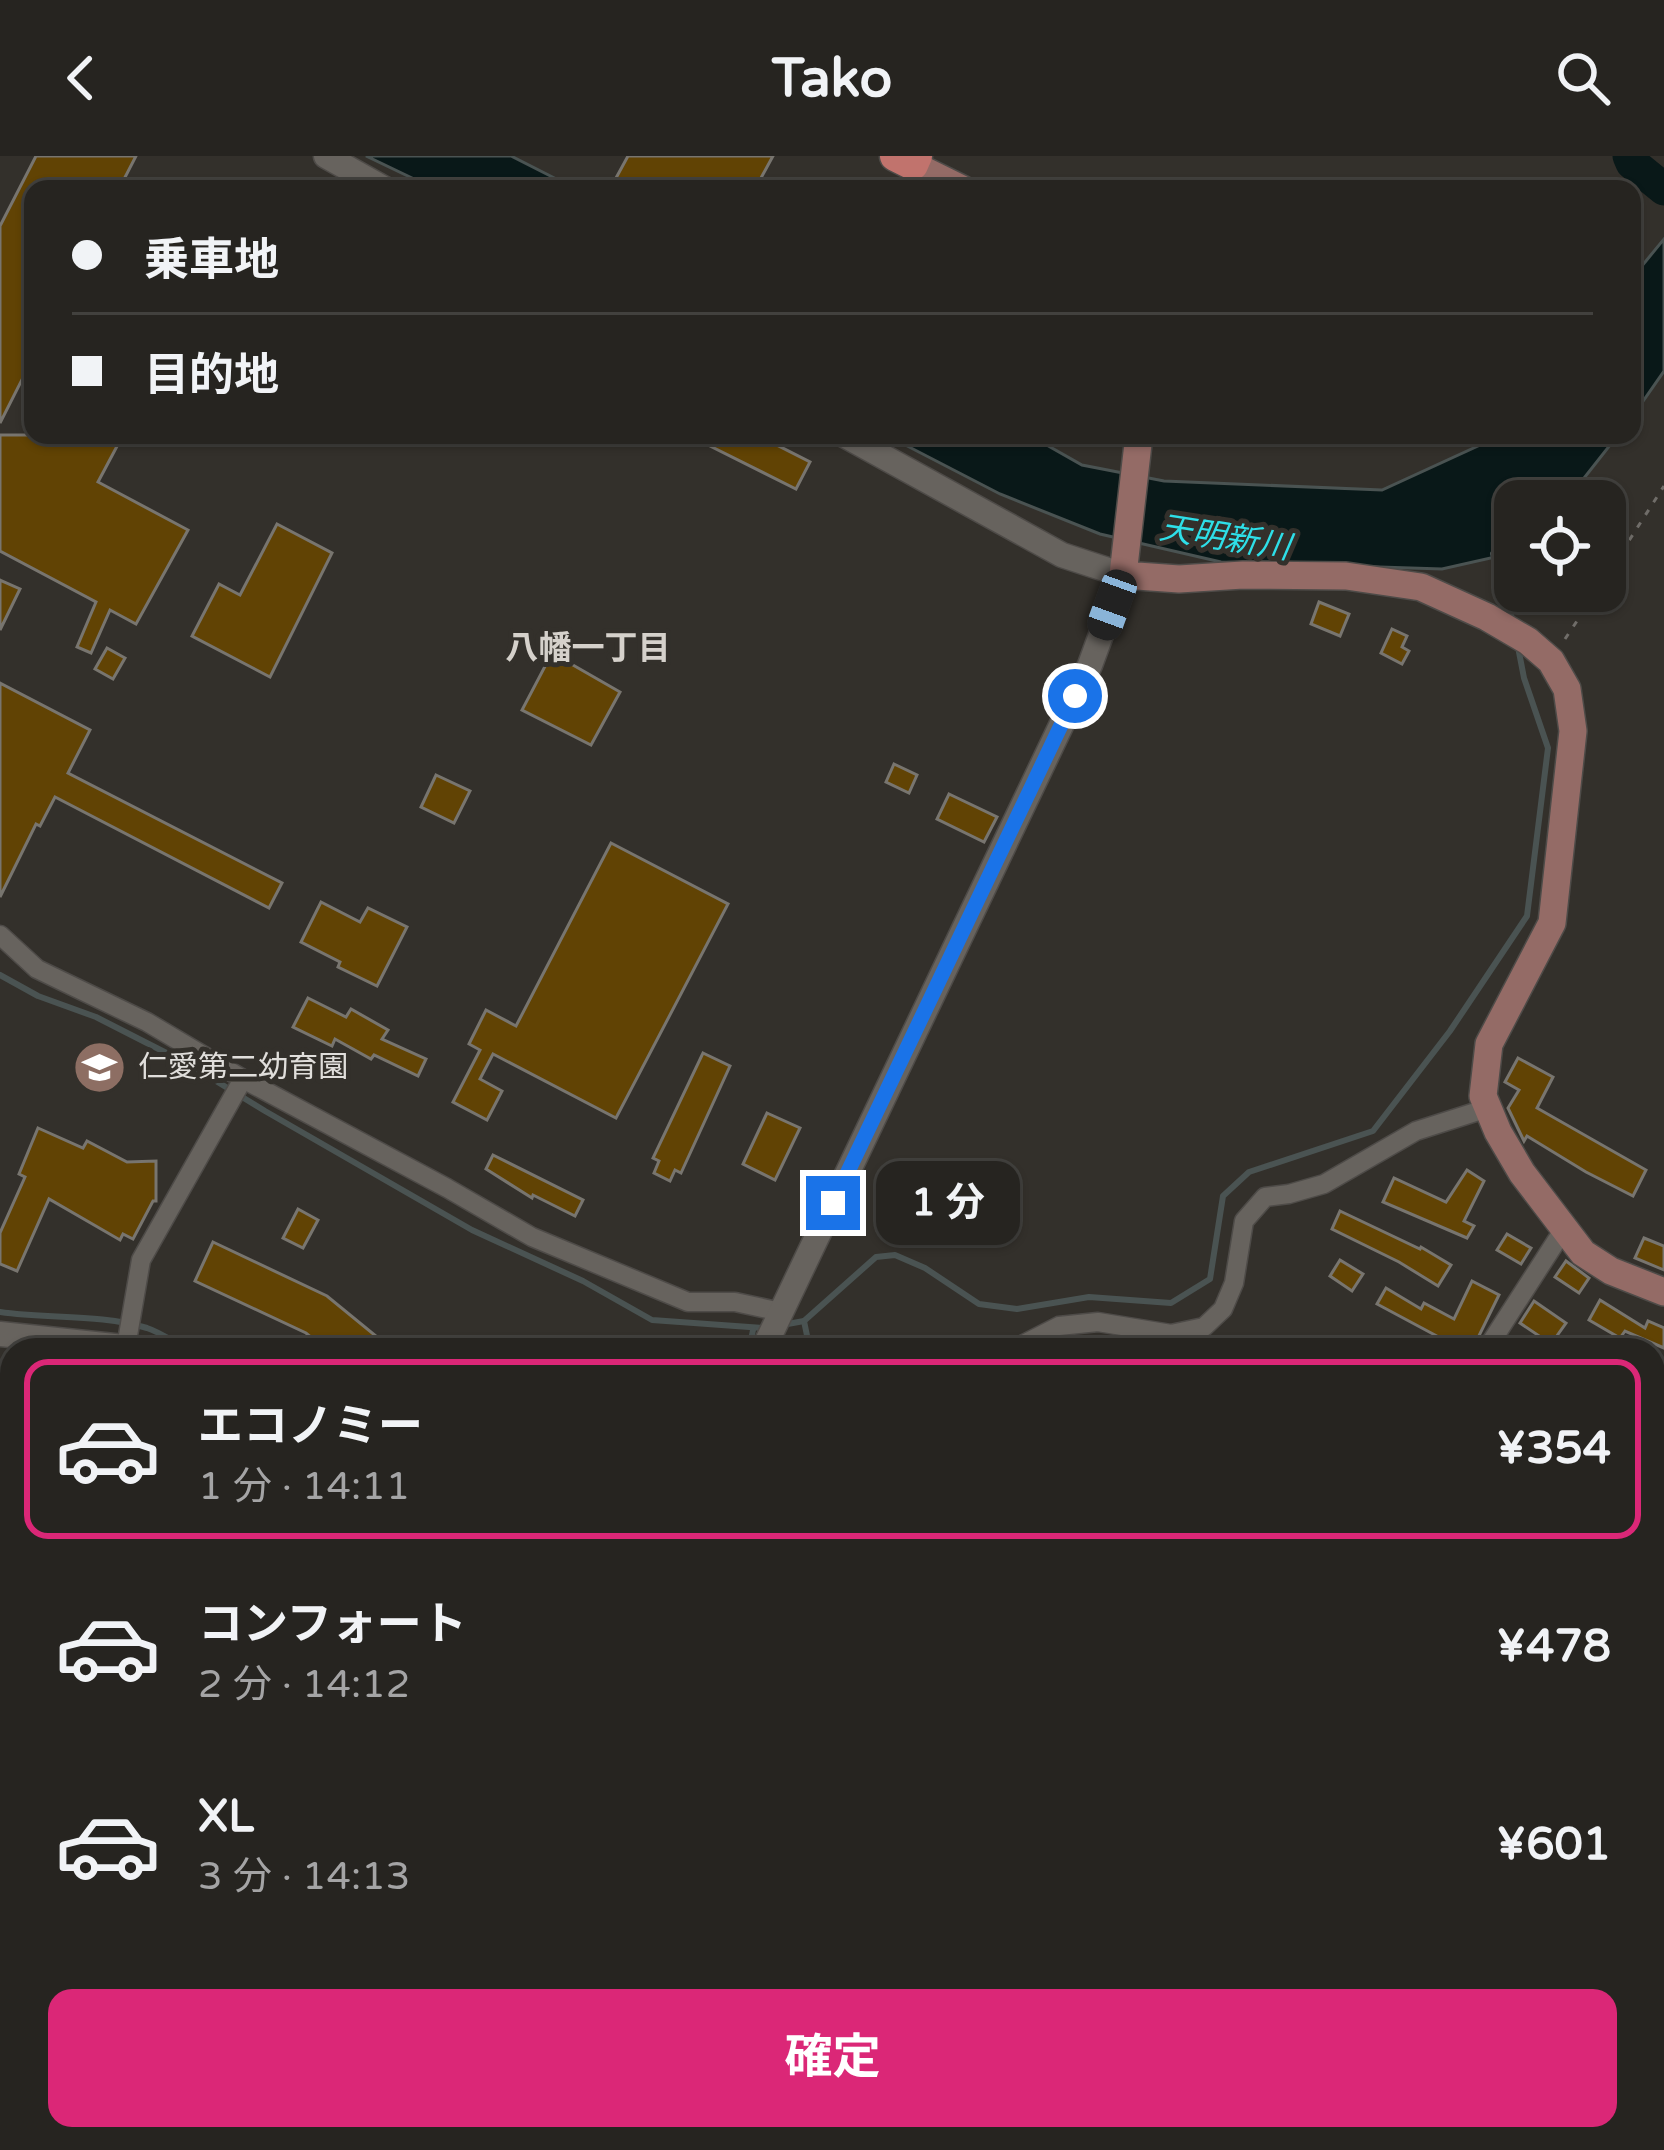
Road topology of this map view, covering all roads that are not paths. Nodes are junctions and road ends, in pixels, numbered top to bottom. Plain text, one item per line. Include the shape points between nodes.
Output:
1 (326, 156) edge
2 (908, 159) edge
3 (369, 180) edge
4 (946, 180) edge
5 (860, 444) edge
6 (1139, 448) edge
7 (1124, 563) junction
8 (0, 935) edge
9 (243, 1079) junction
10 (1488, 1108) junction
11 (1564, 1229) junction
12 (1664, 1292) edge
13 (781, 1312) junction
14 (0, 1334) edge
15 (39, 1338) edge
16 (128, 1338) edge
17 (769, 1338) edge
18 (1036, 1338) edge
19 (1494, 1338) edge

1 - 3 street
2 - 4 main road
5 - 7 street via 1062,555
6 - 7 main road
7 - 10 main road via 1179,578 1346,576 1421,587 1487,616 1551,661 1567,688 1574,731 1559,875 1552,923 1489,1044
7 - 13 street via 1090,665
8 - 9 street via 38,969
9 - 13 street via 532,1237 688,1302
9 - 16 street via 141,1260
10 - 11 main road
10 - 18 street via 1416,1131 1324,1184 1265,1197 1244,1221 1234,1282 1204,1327 1171,1334 1098,1322
11 - 12 main road via 1611,1271
11 - 19 street
13 - 17 street
14 - 15 street

